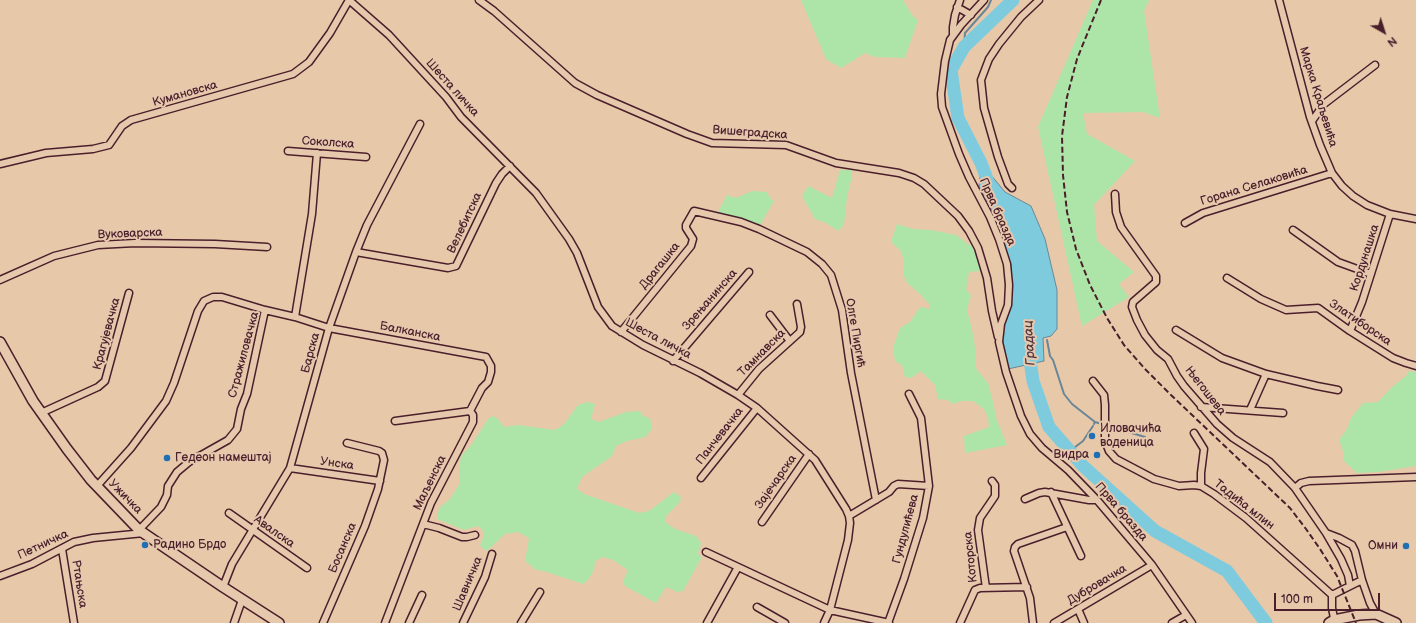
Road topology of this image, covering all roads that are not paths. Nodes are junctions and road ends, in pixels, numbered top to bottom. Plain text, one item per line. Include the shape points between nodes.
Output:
1 (349, 0) edge
2 (479, 0) edge
3 (960, 0) edge
4 (984, 0) edge
5 (1039, 0) edge
6 (1279, 0) edge
7 (957, 7) junction
8 (971, 15) junction
9 (953, 34) junction
10 (1375, 65) dead end
11 (1312, 121) junction
12 (420, 124) dead end
13 (288, 151) dead end
14 (317, 153) junction
15 (366, 157) dead end
16 (0, 164) edge
17 (510, 166) junction
18 (1332, 173) junction
19 (1012, 188) dead end
20 (1115, 194) dead end
21 (694, 211) joint
22 (1390, 214) junction
23 (1416, 220) edge
24 (1185, 222) dead end
25 (1293, 230) dead end
26 (267, 247) dead end
27 (356, 252) junction
28 (749, 272) dead end
29 (1371, 274) junction
30 (1227, 278) dead end
31 (0, 280) edge
32 (129, 293) dead end
33 (797, 304) dead end
34 (265, 310) junction
35 (770, 315) dead end
36 (295, 317) junction
37 (329, 328) junction
38 (1176, 330) dead end
39 (1350, 331) junction
40 (621, 332) junction
41 (789, 340) junction
42 (0, 342) edge
43 (999, 342) junction
44 (486, 357) joint
45 (673, 361) junction
46 (1416, 366) edge
47 (1266, 374) junction
48 (1093, 381) dead end
49 (1338, 390) dead end
50 (909, 394) dead end
51 (738, 395) junction
52 (1201, 407) junction
53 (757, 408) junction
54 (1250, 410) junction
55 (470, 411) junction
56 (41, 413) junction
57 (1283, 413) dead end
58 (395, 421) dead end
59 (1194, 433) dead end
60 (347, 443) dead end
61 (809, 454) junction
62 (290, 468) junction
63 (1416, 477) edge
64 (701, 478) dead end
65 (380, 481) junction
66 (992, 481) dead end
67 (98, 486) junction
68 (929, 486) junction
69 (1201, 486) junction
70 (1295, 488) junction
71 (1051, 492) junction
72 (1025, 499) dead end
73 (876, 500) junction
74 (1097, 500) junction
75 (229, 513) dead end
76 (849, 516) junction
77 (762, 522) dead end
78 (422, 524) junction
79 (1067, 527) junction
80 (253, 530) junction
81 (142, 532) junction
82 (1326, 533) junction
83 (475, 535) dead end
84 (62, 549) junction
85 (706, 552) dead end
86 (492, 554) dead end
87 (1081, 556) dead end
88 (1152, 565) junction
89 (307, 568) dead end
90 (738, 568) junction
91 (0, 576) edge
92 (1362, 580) junction
93 (1350, 586) junction
94 (223, 587) junction
95 (1027, 587) junction
96 (986, 588) junction
97 (540, 592) dead end
98 (422, 595) dead end
99 (1332, 596) junction
100 (242, 600) junction
101 (758, 607) dead end
102 (1078, 609) junction
103 (830, 610) junction
104 (1376, 614) junction
105 (1186, 615) junction
106 (1333, 622) edge
107 (74, 623) edge
108 (234, 623) edge
109 (279, 623) edge
110 (323, 623) edge
111 (385, 623) edge
112 (409, 623) edge
113 (463, 623) edge
114 (521, 623) edge
115 (707, 623) edge
116 (785, 623) edge
117 (824, 623) edge
118 (888, 623) edge
119 (960, 623) edge
120 (1033, 623) edge
121 (1054, 623) edge
122 (1084, 623) edge
123 (1172, 623) edge
124 (1192, 623) edge
125 (1396, 623) edge

1 - 16 street, Кумановска via 309,62 293,74 131,120 122,126 109,145 46,153
1 - 17 street, Шеста личка via 389,34 462,117
2 - 43 street, Вишеградска via 580,86 687,134 712,143 786,144 836,163 899,173 924,184 958,216 978,248 987,278
3 - 7 street
4 - 8 street, Прва бразда
5 - 19 street via 1021,17 988,59 981,80 984,108 998,157
6 - 11 street, Марка Краљевића
7 - 8 street
7 - 9 street
8 - 9 street, Прва бразда
9 - 43 street, Прва бразда via 945,61 942,107 969,177 1000,239 1007,264 1008,305 1001,324
10 - 11 street via 1324,104
11 - 18 street, Марка Краљевића
12 - 27 street, Барска via 367,225
13 - 14 street, Соколска
14 - 15 street, Соколска
14 - 36 street via 312,214
17 - 27 street, Велебитска via 496,183 456,266 448,268
17 - 40 street, Шеста личка via 536,193 569,239 598,307 606,319
18 - 22 street, Марка Краљевића via 1353,196
18 - 24 street, Горана Селаковића via 1203,213
20 - 52 street, Његошева via 1116,212 1122,227 1156,276 1156,282 1133,302 1132,307 1137,320 1145,335 1168,359 1180,381
21 - 40 street, Драгашка via 686,225 693,239 691,246
21 - 73 street, Олге Пиргић via 760,229 807,252 831,275 842,310 851,373
22 - 23 street, Марка Краљевића
22 - 29 street, Кордунашка
25 - 29 street via 1338,262
26 - 31 street, Вуковарска via 215,244 98,245 54,256
27 - 37 street, Барска
28 - 45 street, Зрењанинска
29 - 39 street, Кордунашка
30 - 39 street, Златиборска via 1261,299 1286,310 1318,308
32 - 56 street, Крагујевачка via 105,381 98,387
33 - 41 street, Тамнавска via 800,332
34 - 36 street, Стражиловачка
34 - 67 street via 222,297 204,301 198,310 166,401 131,448
34 - 81 street, Стражиловачка via 237,430 228,440 189,462 177,472 160,506
35 - 41 street
36 - 37 street, Стражиловачка
37 - 44 street, Балканска
37 - 62 street, Барска
38 - 47 street via 1222,358
39 - 46 street, Златиборска via 1393,358
40 - 45 street, Шеста личка
41 - 51 street, Тамнавска via 759,368
42 - 56 main road, Ужичка
43 - 74 street, Прва бразда via 1006,372 1030,434
44 - 55 street, Маљенска via 491,372 488,382
45 - 51 street, Шеста личка
47 - 49 street
47 - 54 street
48 - 69 street, Тадића млин via 1104,395 1105,441 1116,459 1154,479 1179,486
50 - 68 street, Гундулићева via 921,418
51 - 53 street, Шеста личка
52 - 54 street
52 - 70 street, Његошева via 1233,438 1270,462
53 - 61 street, Шеста личка
53 - 64 street, Панчевачка
54 - 57 street
55 - 58 street
55 - 78 street, Маљенска via 473,422
56 - 67 main road, Ужичка
59 - 69 street via 1204,448
60 - 65 street, Босанска via 382,453 384,460
61 - 76 street, Шеста личка via 821,467
61 - 77 street, Зајечарска
62 - 65 street, Унска
62 - 80 street, Барска
63 - 70 street via 1314,481 1301,483
65 - 110 street, Босанска via 365,526
66 - 96 street, Которска via 995,485 995,496 980,518 978,530
67 - 81 main road, Ужичка
68 - 73 street via 900,483
68 - 118 street, Гундулићева via 923,518
69 - 99 street, Тадића млин via 1246,518
70 - 82 street, Његошева
71 - 72 street via 1039,493
71 - 74 street
71 - 79 street
73 - 76 street
74 - 88 street, Прва бразда
75 - 80 street, Авалска
76 - 103 street via 848,540
78 - 83 street via 462,537
78 - 111 street, Маљенска
79 - 87 street
79 - 95 street via 1015,547 1014,551
80 - 89 street, Авалска
80 - 94 street, Барска via 232,564
81 - 84 street, Петничка via 74,542
81 - 94 main road, Ужичка
82 - 92 street via 1352,546
82 - 93 street, Његошева via 1341,559
84 - 91 street, Петничка
84 - 107 street, Ртањска
85 - 90 street
86 - 113 street, Шавничка via 485,577
88 - 102 street, Дубровачка
88 - 105 street, Прва бразда
90 - 103 street
90 - 115 street
92 - 93 street
92 - 104 street
93 - 99 street
94 - 100 main road, Ужичка
95 - 96 street
95 - 120 street
96 - 119 street via 975,590
97 - 114 street
98 - 112 street
99 - 106 street
100 - 108 street
100 - 109 main road, Ужичка
101 - 116 street
102 - 121 street, Дубровачка
102 - 122 street
103 - 117 street
103 - 118 street
104 - 106 main road via 1359,615
104 - 125 main road
105 - 123 street
105 - 124 street, Прва бразда

